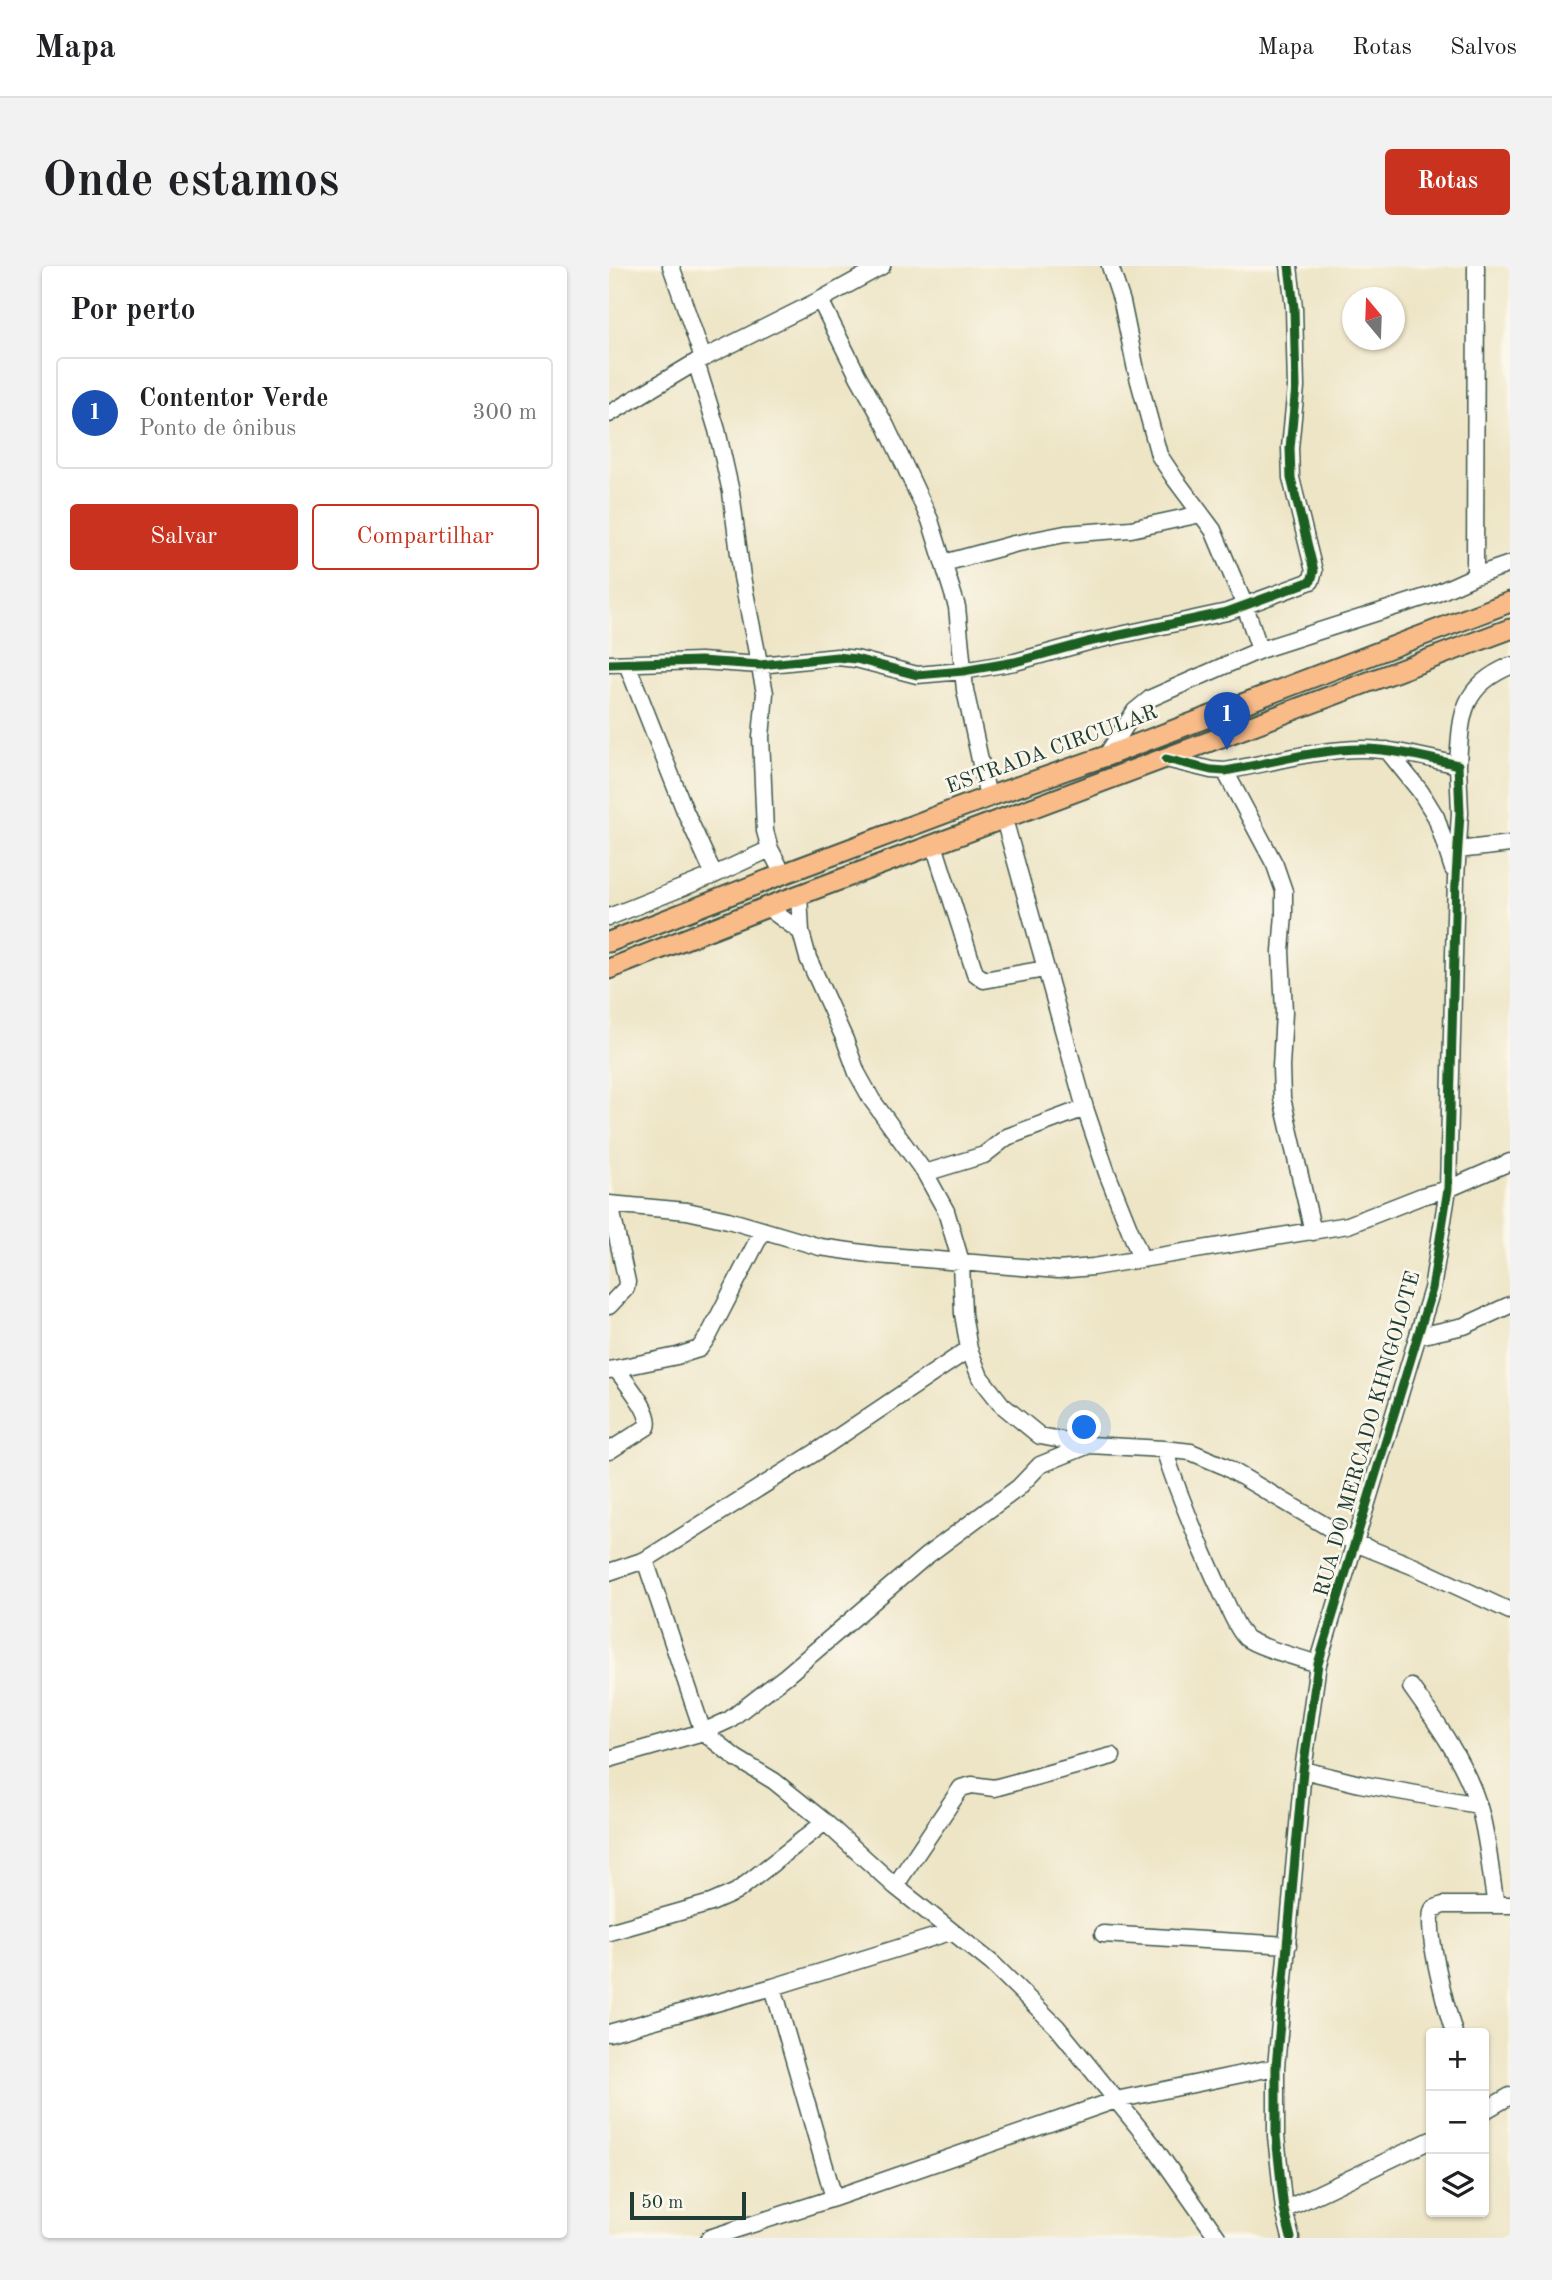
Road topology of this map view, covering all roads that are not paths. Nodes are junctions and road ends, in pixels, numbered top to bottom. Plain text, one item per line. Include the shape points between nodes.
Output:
1 (671, 266) edge
2 (882, 266) edge
3 (1110, 266) edge
4 (1289, 266) edge
5 (1476, 266) edge
6 (820, 300) junction
7 (700, 360) junction
8 (609, 414) edge
9 (1201, 514) junction
10 (944, 563) junction
11 (1510, 564) edge
12 (1475, 576) junction
13 (1510, 602) edge
14 (1245, 606) junction
15 (1510, 629) edge
16 (1260, 650) junction
17 (609, 664) edge
18 (627, 664) junction
19 (760, 665) junction
20 (1510, 666) edge
21 (963, 671) junction
22 (1387, 750) junction
23 (1106, 756) junction
24 (1165, 759) junction
25 (1458, 765) junction
26 (1225, 771) junction
27 (988, 797) junction
28 (1004, 819) junction
29 (1510, 844) edge
30 (934, 845) junction
31 (770, 849) junction
32 (1458, 850) junction
33 (714, 874) junction
34 (783, 874) junction
35 (1456, 878) junction
36 (799, 895) junction
37 (767, 907) junction
38 (609, 917) edge
39 (801, 932) junction
40 (609, 942) edge
41 (609, 969) edge
42 (1045, 969) junction
43 (1085, 1108) junction
44 (1510, 1162) edge
45 (925, 1173) junction
46 (1448, 1189) junction
47 (610, 1204) edge
48 (763, 1230) junction
49 (1314, 1232) junction
50 (1141, 1258) junction
51 (961, 1262) junction
52 (1510, 1305) edge
53 (609, 1306) edge
54 (1419, 1336) junction
55 (969, 1349) junction
56 (612, 1369) edge
57 (1039, 1436) junction
58 (1089, 1445) junction
59 (1164, 1449) junction
60 (609, 1451) edge
61 (1039, 1465) junction
62 (1355, 1542) junction
63 (645, 1560) junction
64 (609, 1572) edge
65 (1510, 1611) edge
66 (1318, 1664) junction
67 (1411, 1686) dead end
68 (703, 1732) junction
69 (1112, 1756) dead end
70 (609, 1759) edge
71 (1303, 1770) junction
72 (1478, 1805) junction
73 (825, 1822) junction
74 (895, 1886) junction
75 (1503, 1905) edge
76 (950, 1931) junction
77 (609, 1933) edge
78 (1103, 1934) dead end
79 (1289, 1945) junction
80 (773, 1987) junction
81 (1453, 2028) edge
82 (609, 2033) edge
83 (1276, 2067) junction
84 (1510, 2096) edge
85 (1116, 2100) junction
86 (1489, 2108) edge
87 (1426, 2142) edge
88 (834, 2198) junction
89 (1284, 2210) junction
90 (709, 2238) edge
91 (1218, 2238) edge
92 (1291, 2238) edge

1 - 7 street
2 - 6 street
3 - 9 street via 1159,455
4 - 14 street via 1296,387 1291,478 1314,571 1311,581
5 - 12 street
6 - 7 street
6 - 10 street via 912,479
7 - 8 street
7 - 19 street via 731,492
9 - 10 street via 1132,529 1065,534
9 - 14 street via 1213,530
10 - 21 street via 957,607
11 - 12 street
12 - 16 street via 1435,594
13 - 23 main road, ESTRADA CIRCULAR
14 - 16 street
14 - 21 street
15 - 24 main road
16 - 23 street via 1151,698 1135,711
17 - 18 street
18 - 19 street via 700,661
18 - 33 street
19 - 21 street via 837,657 917,675
19 - 31 street via 765,693 761,737 765,831
20 - 25 street, RUA DO MERCADO KHNGOLOTE via 1471,692 1460,733
21 - 27 street
22 - 25 street
22 - 26 street via 1326,752
22 - 35 street via 1436,817
23 - 27 main road, ESTRADA CIRCULAR
24 - 26 street
24 - 28 main road
25 - 32 street, RUA DO MERCADO KHNGOLOTE
26 - 49 street via 1284,891 1282,1098
27 - 34 main road, ESTRADA CIRCULAR
28 - 30 main road
28 - 42 street
29 - 32 street
30 - 36 main road
30 - 42 street via 975,973 985,980
31 - 33 street
31 - 34 street
32 - 35 street, RUA DO MERCADO KHNGOLOTE
33 - 38 street
34 - 40 main road, ESTRADA CIRCULAR
35 - 46 street, RUA DO MERCADO KHNGOLOTE
36 - 37 main road
36 - 39 street
37 - 39 street
37 - 41 main road
39 - 45 street via 857,1073
42 - 43 street
43 - 45 street via 1007,1137 983,1155
43 - 50 street
44 - 46 street
45 - 51 street via 946,1211
46 - 49 street via 1349,1225
46 - 54 street, RUA DO MERCADO KHNGOLOTE via 1432,1289
47 - 48 street via 687,1212
47 - 53 street via 627,1282
48 - 51 street via 820,1247
48 - 56 street via 699,1349
49 - 50 street
50 - 51 street via 1058,1270
51 - 55 street
52 - 54 street via 1464,1325
54 - 62 street, RUA DO MERCADO KHNGOLOTE
55 - 57 street via 979,1377 1002,1405
55 - 63 street
56 - 60 street via 647,1412 649,1422
57 - 58 street
57 - 61 street
58 - 59 street
58 - 61 street
59 - 62 street via 1191,1451 1224,1465
59 - 66 street via 1213,1576 1246,1637
61 - 68 street via 1018,1488 925,1557 786,1676 729,1720
62 - 65 street
62 - 66 street, RUA DO MERCADO KHNGOLOTE
63 - 64 street
63 - 68 street
66 - 71 street, RUA DO MERCADO KHNGOLOTE
67 - 72 street via 1462,1767
68 - 70 street
68 - 73 street
69 - 74 street via 995,1788 961,1788
71 - 72 street
71 - 79 street, RUA DO MERCADO KHNGOLOTE
72 - 75 street
73 - 74 street
73 - 77 street via 736,1892
74 - 76 street
75 - 81 street via 1443,1905 1429,1916
76 - 80 street
76 - 85 street via 993,1964 1048,2018
78 - 79 street
79 - 83 street, RUA DO MERCADO KHNGOLOTE
80 - 82 street
80 - 88 street
83 - 85 street
83 - 89 street, RUA DO MERCADO KHNGOLOTE via 1276,2136
84 - 86 street
85 - 88 street
85 - 91 street
87 - 89 street
88 - 90 street
89 - 92 street, RUA DO MERCADO KHNGOLOTE

